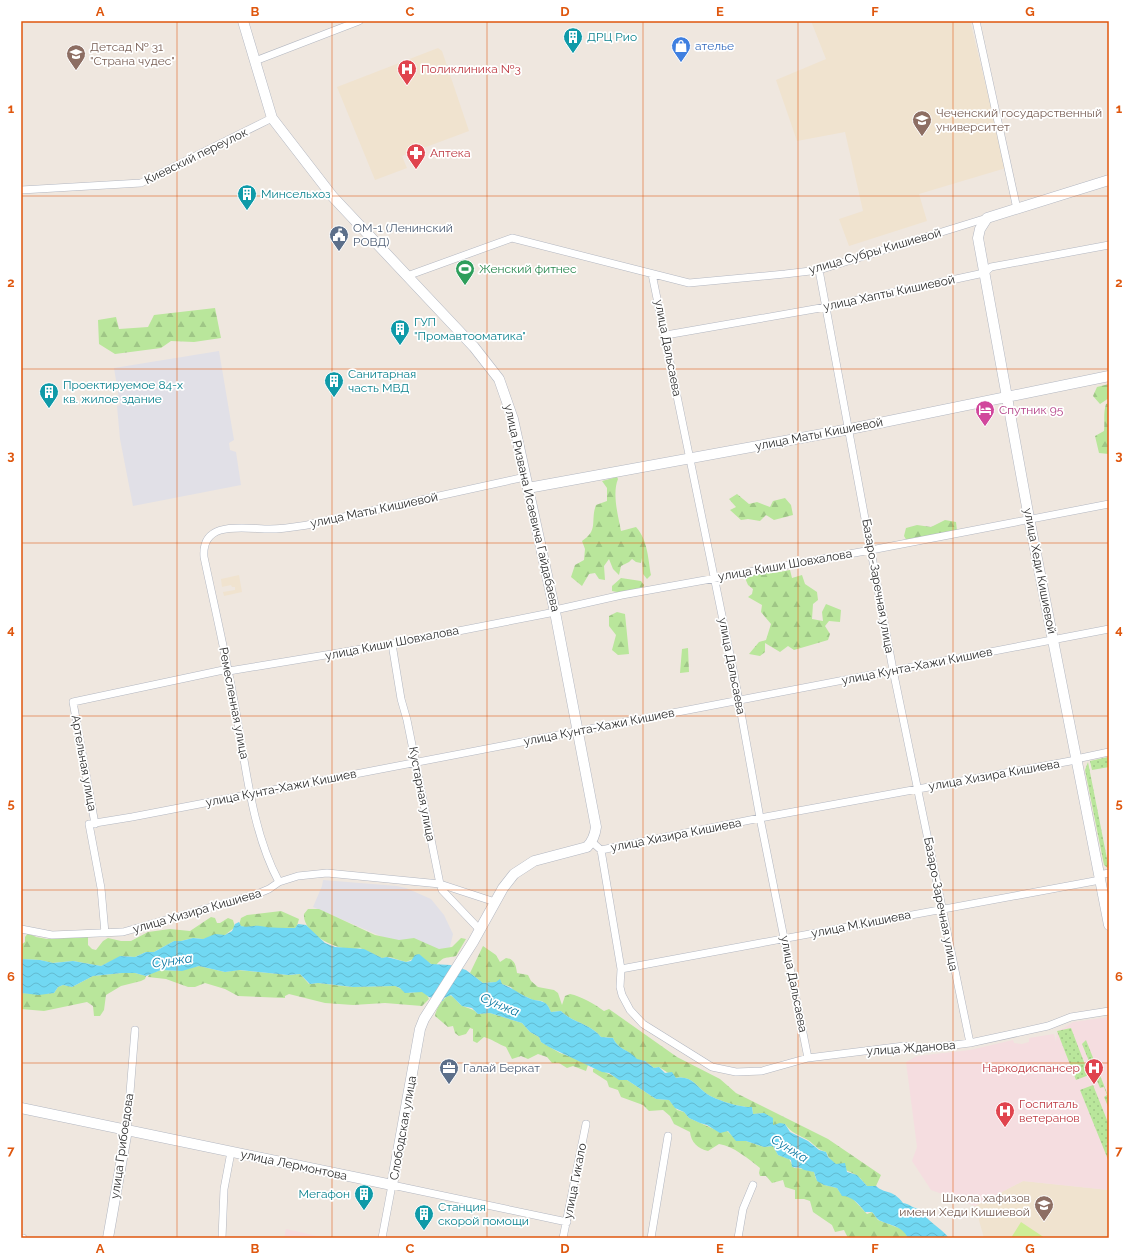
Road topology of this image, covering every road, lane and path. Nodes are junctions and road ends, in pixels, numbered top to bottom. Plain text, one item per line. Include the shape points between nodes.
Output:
1 (243, 21) edge
2 (359, 21) edge
3 (976, 21) edge
4 (255, 61) junction
5 (272, 118) junction
6 (1109, 180) edge
7 (21, 190) edge
8 (1018, 209) junction
9 (987, 218) junction
10 (1109, 245) edge
11 (819, 270) junction
12 (652, 274) junction
13 (984, 274) junction
14 (407, 276) junction
15 (826, 307) junction
16 (666, 335) junction
17 (1109, 376) edge
18 (1006, 396) junction
19 (850, 429) junction
20 (689, 459) junction
21 (525, 477) junction
22 (528, 488) junction
23 (1109, 504) edge
24 (1030, 518) junction
25 (221, 529) joint
26 (871, 550) junction
27 (714, 578) junction
28 (555, 611) junction
29 (1109, 629) edge
30 (1054, 638) junction
31 (392, 644) junction
32 (228, 670) junction
33 (893, 670) junction
34 (739, 701) junction
35 (73, 702) joint
36 (577, 731) junction
37 (1109, 752) edge
38 (1076, 759) junction
39 (415, 763) junction
40 (917, 788) junction
41 (251, 794) junction
42 (760, 818) junction
43 (92, 824) junction
44 (592, 842) junction
45 (601, 850) junction
46 (1103, 876) edge
47 (279, 882) junction
48 (440, 884) junction
49 (495, 902) junction
50 (942, 909) junction
51 (1109, 925) edge
52 (21, 929) edge
53 (480, 930) junction
54 (105, 932) junction
55 (785, 939) junction
56 (621, 969) junction
57 (1109, 1011) edge
58 (135, 1030) dead end
59 (970, 1043) junction
60 (808, 1058) junction
61 (21, 1108) edge
62 (586, 1124) dead end
63 (127, 1130) junction
64 (668, 1136) dead end
65 (231, 1152) junction
66 (392, 1185) junction
67 (753, 1185) dead end
68 (567, 1222) junction
69 (108, 1238) edge
70 (222, 1238) edge
71 (382, 1238) edge
72 (564, 1238) edge
73 (651, 1238) edge
74 (738, 1238) edge

1 - 4 street, улица Ризвана Исаевича Гайдабаева
2 - 4 street
3 - 8 street
4 - 5 street, улица Ризвана Исаевича Гайдабаева
5 - 7 street, Киевский переулок via 141,183
5 - 14 street, улица Ризвана Исаевича Гайдабаева via 333,197
6 - 8 street, улица Субры Кишиевой
8 - 9 street, улица Субры Кишиевой
9 - 11 street, улица Субры Кишиевой
9 - 13 street, улица Хеди Кишиевой via 978,238
10 - 13 street, улица Хапты Кишиевой via 991,267
11 - 12 street, улица Субры Кишиевой via 689,283
11 - 15 street, Базаро-Заречная улица
12 - 14 street, улица Субры Кишиевой via 512,238
12 - 16 street, улица Дальсаева
13 - 15 street, улица Хапты Кишиевой
13 - 18 street, улица Хеди Кишиевой
14 - 21 street, улица Ризвана Исаевича Гайдабаева via 499,379 513,419
15 - 16 street, улица Хапты Кишиевой
15 - 19 street, Базаро-Заречная улица
16 - 20 street, улица Дальсаева
17 - 18 street, улица Маты Кишиевой
18 - 19 street, улица Маты Кишиевой
18 - 24 street, улица Хеди Кишиевой
19 - 20 street, улица Маты Кишиевой
19 - 26 street, Базаро-Заречная улица
20 - 22 street, улица Маты Кишиевой
20 - 27 street, улица Дальсаева
21 - 22 street, улица Ризвана Исаевича Гайдабаева
21 - 25 street, улица Маты Кишиевой via 307,525 280,529
22 - 28 street, улица Ризвана Исаевича Гайдабаева
23 - 24 street, улица Киши Шовхалова
24 - 26 street, улица Киши Шовхалова
24 - 30 street, улица Хеди Кишиевой
25 - 32 street, Ремесленная улица via 208,537 203,550
26 - 27 street, улица Киши Шовхалова
26 - 33 street, Базаро-Заречная улица
27 - 28 street, улица Киши Шовхалова via 622,595
27 - 34 street, улица Дальсаева
28 - 31 street, улица Киши Шовхалова
28 - 36 street, улица Ризвана Исаевича Гайдабаева
29 - 30 street, улица Кунта-Хажи Кишиев
30 - 33 street, улица Кунта-Хажи Кишиев
30 - 38 street, улица Хеди Кишиевой
31 - 32 street, улица Киши Шовхалова
31 - 39 street, Кустарная улица
32 - 35 street, улица Киши Шовхалова
32 - 41 street, Ремесленная улица
33 - 34 street, улица Кунта-Хажи Кишиев
33 - 40 street, Базаро-Заречная улица
34 - 36 street, улица Кунта-Хажи Кишиев
34 - 42 street, улица Дальсаева
35 - 43 street, Артельная улица
36 - 39 street, улица Кунта-Хажи Кишиев
36 - 44 street, улица Ризвана Исаевича Гайдабаева via 596,827
37 - 38 street, улица Хизира Кишиева
38 - 40 street, улица Хизира Кишиева
38 - 46 street, улица Хеди Кишиевой
39 - 41 street, улица Кунта-Хажи Кишиев
39 - 48 street, Кустарная улица
40 - 42 street, улица Хизира Кишиева
40 - 50 street, Базаро-Заречная улица
41 - 43 street, улица Кунта-Хажи Кишиев
41 - 47 street, Ремесленная улица via 266,854
42 - 45 street, улица Хизира Кишиева
42 - 55 street, улица Дальсаева
43 - 54 street, Артельная улица
44 - 45 street, улица Хизира Кишиева
44 - 49 street, улица Хизира Кишиева via 580,851 542,858 527,865 508,881
45 - 56 street
46 - 50 street, улица М.Кишиева
46 - 51 street, улица Хеди Кишиевой
47 - 48 street, улица Хизира Кишиева via 298,876 327,873
47 - 54 street, улица Хизира Кишиева via 269,889 239,900 124,932
48 - 49 street, улица Хизира Кишиева
48 - 53 street, Кустарная улица via 442,890
49 - 53 street, Слободская улица
50 - 55 street, улица М.Кишиева
50 - 59 street, Базаро-Заречная улица
52 - 54 street, улица Хизира Кишиева via 52,935
53 - 66 street, Слободская улица via 424,1019 420,1030
55 - 56 street, улица М.Кишиева
55 - 60 street, улица Дальсаева
56 - 60 street, улица Жданова via 622,995 643,1024 712,1067 736,1072 762,1071
57 - 59 street, улица Жданова via 1071,1017 1048,1026
58 - 63 street, улица Грибоедова
59 - 60 street, улица Жданова via 922,1049 904,1046
61 - 63 street, улица Лермонтова
62 - 68 street, улица Гикало
63 - 65 street, улица Лермонтова
63 - 69 street, улица Грибоедова
64 - 73 street
65 - 66 street, улица Лермонтова
65 - 70 street via 224,1190
66 - 68 street, улица Лермонтова
66 - 71 street, Слободская улица
67 - 74 street via 743,1209
68 - 72 street, улица Гикало

